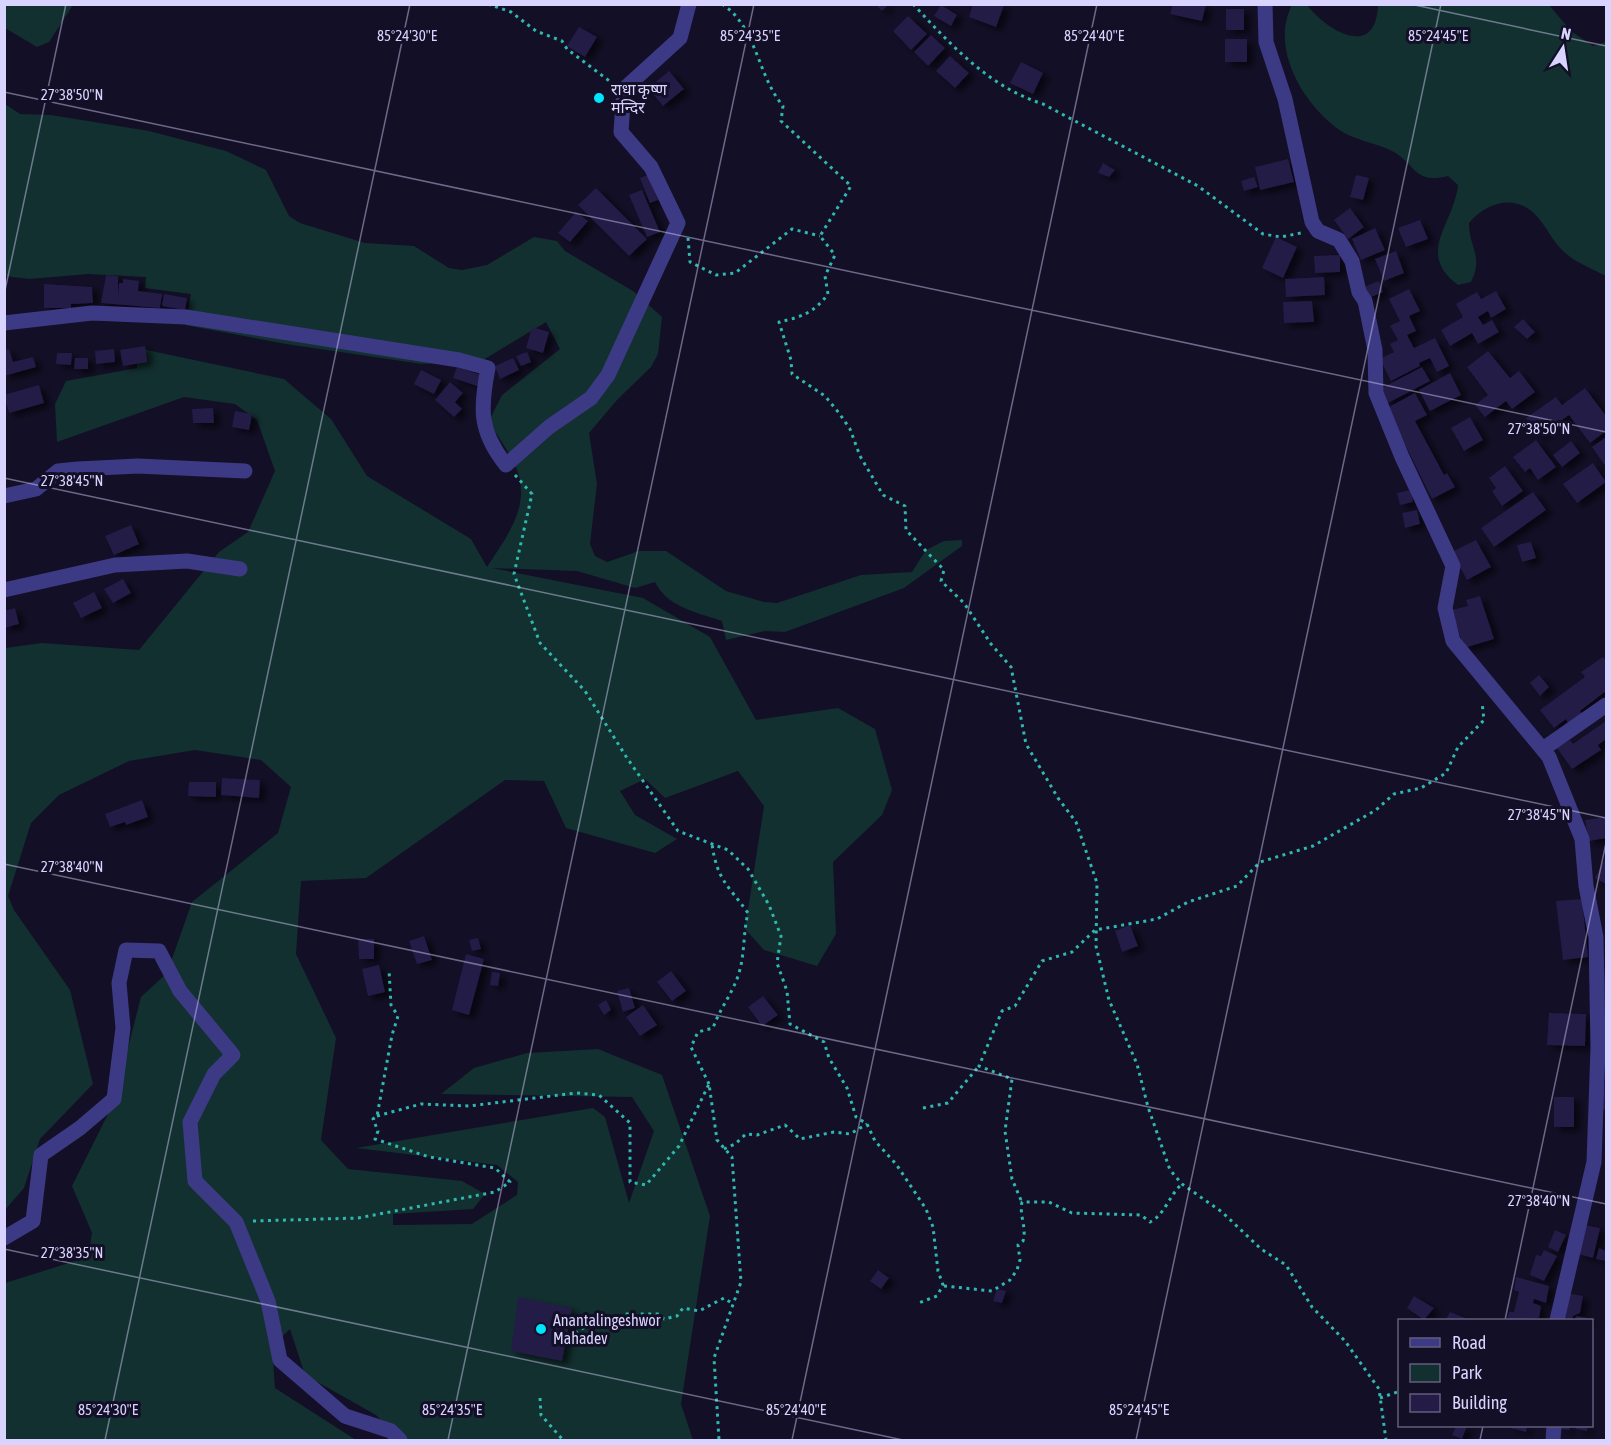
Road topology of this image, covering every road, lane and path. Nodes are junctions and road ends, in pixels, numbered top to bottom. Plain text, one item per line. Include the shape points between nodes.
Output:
1 (488, 4) edge
2 (689, 4) edge
3 (722, 4) edge
4 (913, 4) edge
5 (1265, 4) edge
6 (624, 90) junction
7 (1318, 231) junction
8 (673, 234) junction
9 (820, 236) junction
10 (4, 323) edge
11 (506, 465) junction
12 (245, 471) dead end
13 (4, 496) edge
14 (240, 569) dead end
15 (4, 590) edge
16 (1482, 699) dead end
17 (1606, 705) edge
18 (1543, 748) junction
19 (712, 844) junction
20 (1095, 930) junction
21 (388, 970) dead end
22 (979, 1066) junction
23 (709, 1084) junction
24 (923, 1108) dead end
25 (377, 1116) junction
26 (867, 1124) junction
27 (724, 1149) junction
28 (1182, 1184) junction
29 (1021, 1200) dead end
30 (236, 1222) junction
31 (4, 1238) edge
32 (943, 1286) junction
33 (733, 1304) junction
34 (916, 1304) dead end
35 (1557, 1319) edge
36 (565, 1344) dead end
37 (1398, 1392) edge
38 (540, 1398) dead end
39 (1380, 1398) junction
40 (400, 1440) edge
41 (563, 1440) edge
42 (719, 1440) edge
43 (1386, 1440) edge

1 - 6 path via 512,12 536,31 562,41 600,76
2 - 6 street via 680,38
3 - 9 path via 735,13 755,49 770,91 783,106 781,121 851,186
4 - 7 path via 976,68 1018,96 1043,104 1198,186 1263,234 1281,237
5 - 7 street via 1266,42 1285,99 1312,222
6 - 8 street via 621,132 651,167 678,223
7 - 18 street via 1339,240 1352,261 1375,350 1376,393 1454,566 1445,608 1453,641
8 - 9 path via 688,236 690,262 716,275 735,273 792,229
8 - 11 street via 608,375 591,398 549,427
9 - 20 path via 834,255 825,276 828,294 804,317 779,322 792,374 825,396 839,412 883,495 905,506 906,530 944,570 941,581 964,603 1011,667 1026,744 1076,822 1097,883
10 - 11 street via 92,313 186,317 459,360 488,369 481,404 490,445
11 - 19 path via 532,494 514,574 540,643 585,691 678,831
12 - 13 street via 138,466 58,471 36,489
14 - 15 street via 187,561 115,565
16 - 20 path via 1484,720 1458,747 1446,773 1421,788 1394,794 1376,810 1313,846 1260,862 1237,886 1188,902 1157,919
17 - 18 street
18 - 35 street via 1582,839 1596,937 1594,1162
19 - 23 path via 715,868 722,882 748,913 744,951 730,996 713,1028 698,1032 692,1047
19 - 26 path via 728,850 748,869 769,905 781,936 777,963 788,991 790,1024 824,1042 847,1088 856,1117
20 - 22 path via 1072,952 1042,961 1015,1006 1002,1011
20 - 28 path via 1109,1000 1137,1064 1170,1170
21 - 25 path via 391,1005 398,1016
22 - 24 path via 948,1103
22 - 29 path via 1012,1079 1005,1131 1012,1179
23 - 25 path via 679,1146 645,1185 630,1182 630,1123 599,1095 576,1093 469,1106 420,1104
23 - 27 path via 717,1140
25 - 30 path via 373,1119 378,1131 375,1138 429,1157 495,1168 510,1182 495,1192 358,1218
26 - 27 path via 850,1134 834,1132 800,1139 785,1125 757,1135 746,1134
26 - 32 path via 875,1141 897,1164 926,1209
27 - 33 path via 732,1157 741,1282
28 - 32 path via 1157,1219 1150,1222 1141,1215 1072,1214 1048,1202 1022,1202 1020,1212 1025,1231 1018,1245 1017,1270 1010,1280 992,1291
28 - 39 path via 1286,1265 1312,1307 1369,1371
30 - 31 street via 195,1181 190,1122 214,1074 233,1055 180,991 159,951 126,950 119,983 123,1028 114,1100 41,1155 33,1221
30 - 40 street via 268,1301 280,1360 345,1416 391,1431
32 - 34 path via 937,1296
33 - 36 path via 724,1298 699,1311 683,1308 677,1316 664,1319 659,1314 624,1314 620,1325 585,1326 575,1330
33 - 42 path via 714,1358
37 - 39 path
38 - 41 path via 541,1415
39 - 43 path

